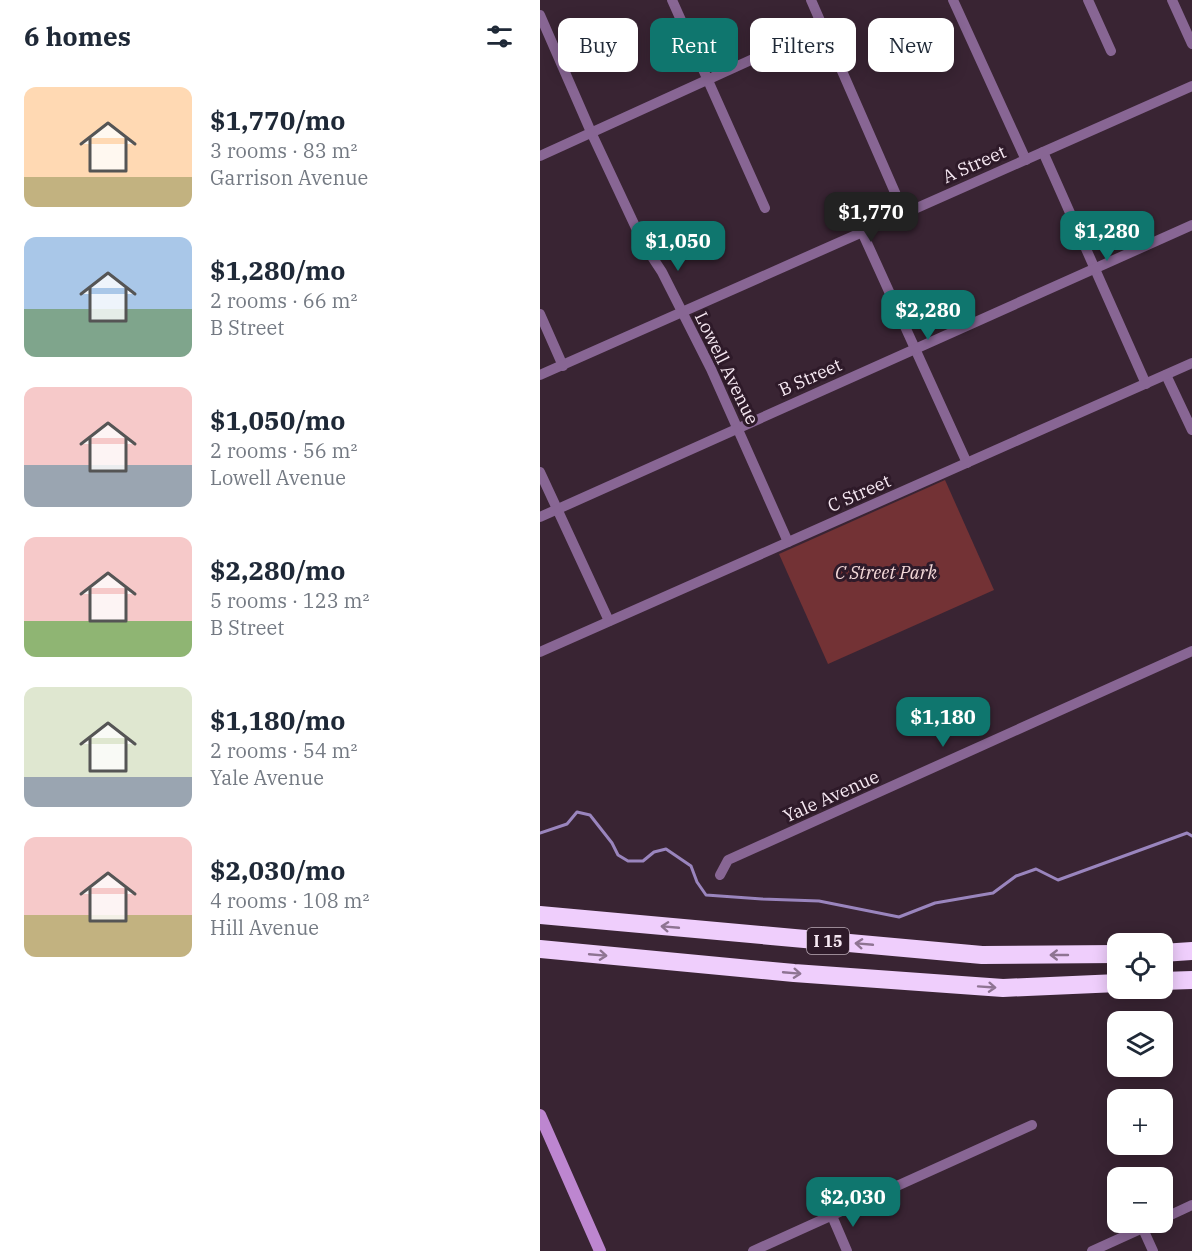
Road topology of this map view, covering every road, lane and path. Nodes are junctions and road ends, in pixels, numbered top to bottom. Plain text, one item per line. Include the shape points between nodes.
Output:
1 (672, 0) edge
2 (811, 0) edge
3 (953, 0) edge
4 (1088, 0) edge
5 (1172, 0) edge
6 (540, 15) edge
7 (818, 18) edge
8 (1192, 44) edge
9 (1110, 51) dead end
10 (750, 60) edge
11 (842, 72) edge
12 (707, 79) junction
13 (1192, 86) edge
14 (591, 132) junction
15 (1043, 152) junction
16 (540, 156) edge
17 (1026, 160) junction
18 (765, 208) dead end
19 (904, 213) junction
20 (1192, 225) edge
21 (862, 232) junction
22 (1094, 268) junction
23 (681, 312) junction
24 (540, 314) edge
25 (915, 348) junction
26 (1192, 363) edge
27 (563, 366) junction
28 (540, 375) edge
29 (1166, 375) junction
30 (1146, 384) junction
31 (737, 428) junction
32 (1192, 430) edge
33 (967, 463) junction
34 (540, 472) edge
35 (557, 510) junction
36 (540, 517) edge
37 (788, 542) junction
38 (609, 621) junction
39 (1192, 651) edge
40 (540, 652) edge
41 (720, 875) dead end
42 (540, 915) edge
43 (540, 950) edge
44 (1192, 951) edge
45 (1173, 952) edge
46 (1107, 954) edge
47 (1192, 980) edge
48 (1173, 981) edge
49 (1107, 983) edge
50 (540, 1115) edge
51 (1032, 1125) dead end
52 (1192, 1205) edge
53 (1173, 1214) edge
54 (832, 1216) junction
55 (1134, 1233) edge
56 (1145, 1233) edge
57 (600, 1251) edge
58 (753, 1251) edge
59 (847, 1251) edge
60 (1092, 1251) edge
61 (1153, 1251) edge

1 - 12 street
2 - 7 street
3 - 17 street
4 - 9 street
5 - 8 street
6 - 14 street, Lowell Avenue
10 - 12 street
11 - 19 street
12 - 14 street
12 - 18 street
13 - 15 street, A Street
14 - 16 street
14 - 23 street, Lowell Avenue via 643,243
15 - 17 street, A Street
15 - 22 street
17 - 19 street, A Street
19 - 21 street, A Street
20 - 22 street, B Street
21 - 23 street, A Street
21 - 25 street
22 - 25 street, B Street
22 - 30 street
23 - 27 street, A Street
23 - 31 street, Lowell Avenue
24 - 27 street
25 - 31 street, B Street
25 - 33 street
26 - 29 street, C Street
27 - 28 street, A Street
29 - 30 street, C Street
29 - 32 street
30 - 33 street, C Street
31 - 35 street, B Street
31 - 37 street, Lowell Avenue
33 - 37 street, C Street
34 - 35 street
35 - 36 street, B Street
35 - 38 street
37 - 38 street, C Street
38 - 40 street, C Street
39 - 41 street, Yale Avenue via 728,860
46 -> 42 highway, I 15 via 982,955
43 -> 49 highway, I 15 via 1003,988
44 - 45 highway
47 - 48 highway
50 - 57 street
51 - 54 street
52 - 53 street
54 - 58 street
54 - 59 street
55 - 60 street
56 - 61 street

